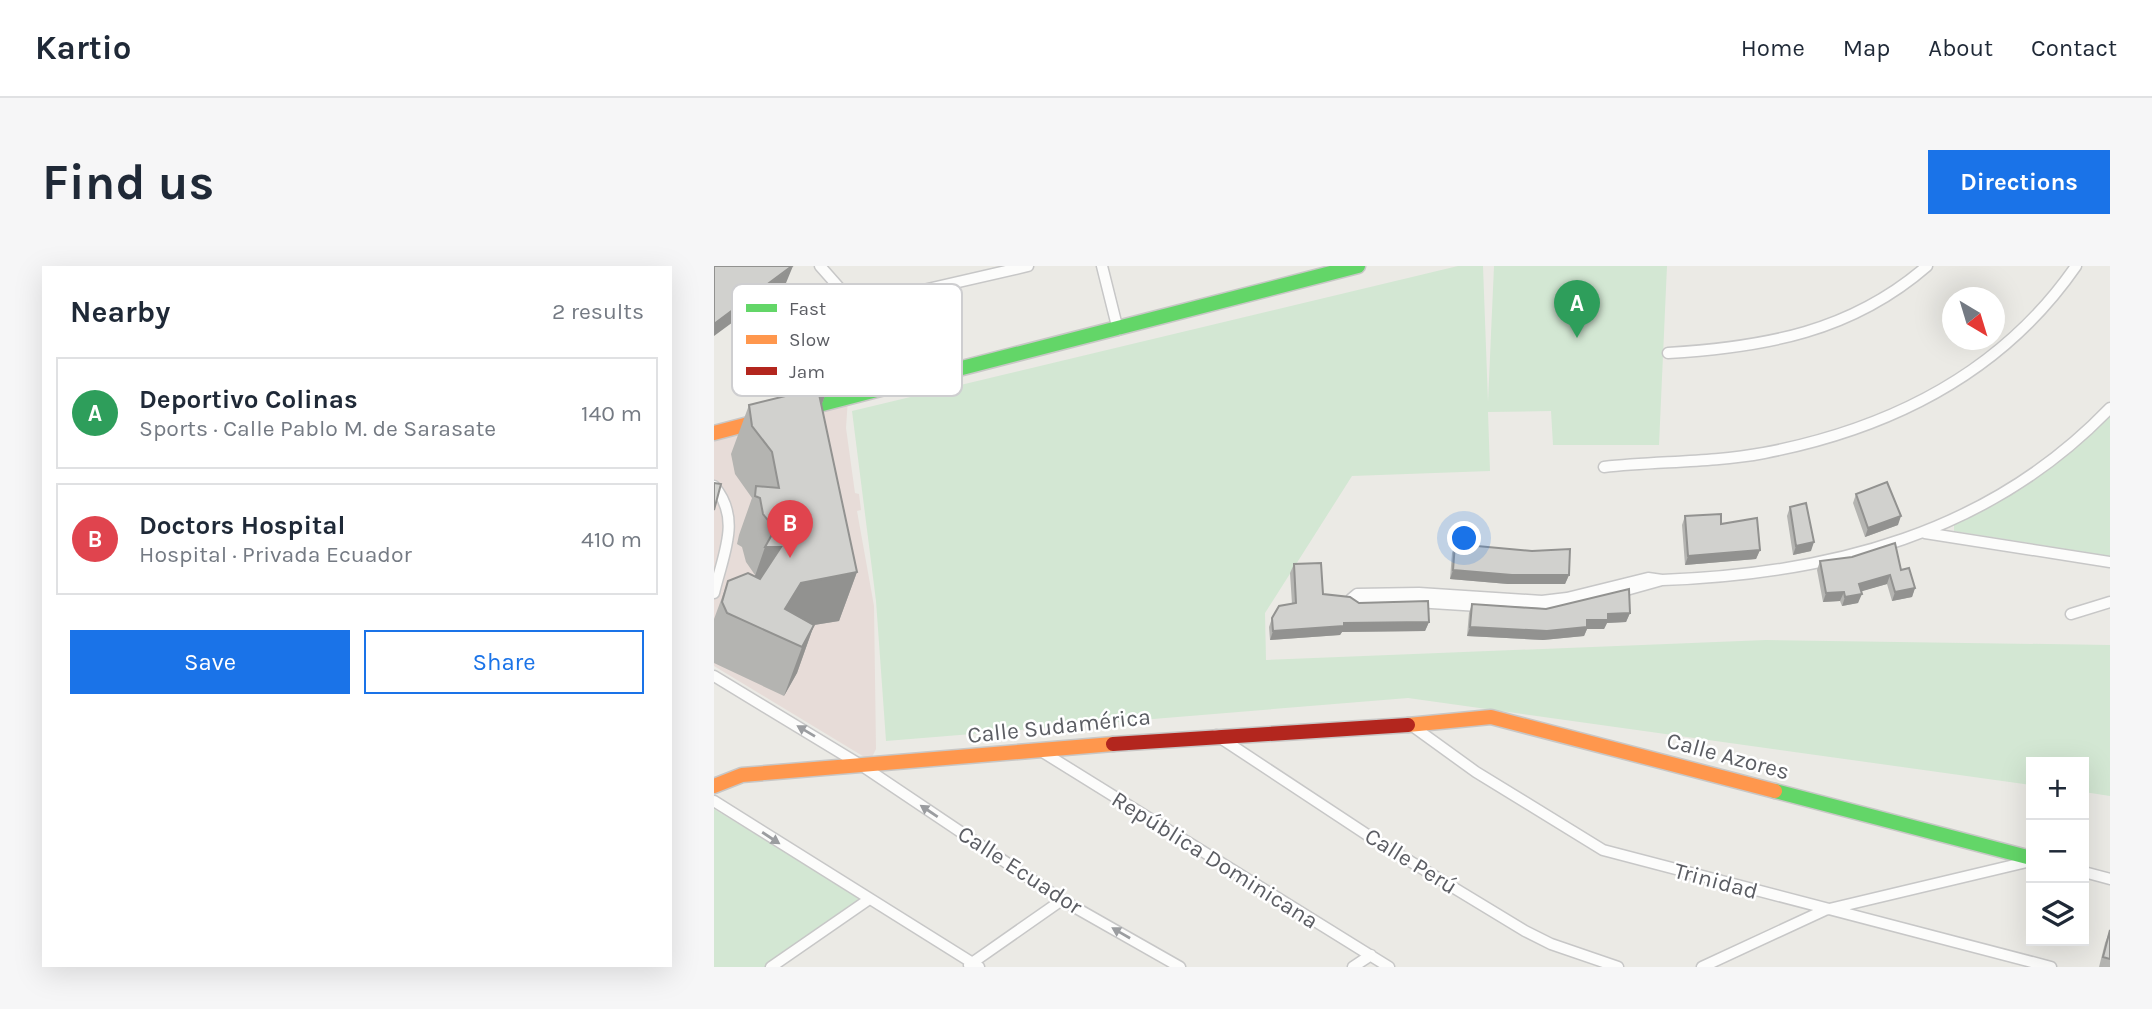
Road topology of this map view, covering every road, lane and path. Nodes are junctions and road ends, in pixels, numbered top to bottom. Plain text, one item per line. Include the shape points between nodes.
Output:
1 (820, 266) edge
2 (1028, 266) edge
3 (1102, 266) edge
4 (1358, 266) edge
5 (1927, 266) edge
6 (2076, 266) edge
7 (837, 284) edge
8 (950, 284) edge
9 (1118, 330) junction
10 (1668, 353) dead end
11 (962, 370) edge
12 (858, 396) edge
13 (2110, 408) edge
14 (714, 433) edge
15 (1604, 467) dead end
16 (714, 486) edge
17 (1925, 533) junction
18 (2110, 562) edge
19 (1662, 580) junction
20 (714, 593) edge
21 (2110, 602) edge
22 (2071, 614) dead end
23 (714, 676) edge
24 (1410, 726) junction
25 (1215, 735) junction
26 (1041, 751) junction
27 (864, 767) junction
28 (714, 786) edge
29 (714, 801) edge
30 (2026, 859) edge
31 (2026, 861) edge
32 (2089, 873) edge
33 (2110, 879) edge
34 (868, 900) junction
35 (1062, 900) junction
36 (1825, 910) junction
37 (1371, 955) junction
38 (973, 966) edge
39 (771, 967) edge
40 (1180, 967) edge
41 (1353, 967) edge
42 (1389, 967) edge
43 (1618, 967) edge
44 (1702, 967) edge
45 (2051, 967) edge

1 - 7 street
2 - 8 street
3 - 9 street
4 - 9 street
5 - 10 street via 1877,302 1829,326 1735,349
6 - 15 street via 2024,328 1977,370 1889,416 1828,438 1762,453
9 - 11 street
12 - 14 street
13 - 17 street via 2014,486
16 - 20 street via 731,519
17 - 18 street
17 - 19 street via 1815,565 1722,578
19 - 19 street via 1648,578 1542,601 1419,593 1357,594 1351,599 1356,604 1416,602 1542,610
21 - 22 street
27 -> 23 street, Calle Ecuador
24 - 25 street, Calle Sudamérica
24 - 30 street, Calle Azores via 1491,717
24 - 36 street, Trinidad via 1603,850
25 - 26 street, Calle Sudamérica
25 - 43 street, Calle Perú via 1525,931
26 - 27 street, Calle Sudamérica
26 - 37 street, República Dominicana
27 - 28 street, Calle Sudamérica via 742,775
35 -> 27 street, Calle Ecuador
29 -> 34 street
31 - 36 street
32 - 33 street
34 - 38 street
34 - 39 street
35 - 38 street
40 -> 35 street, Calle Ecuador
36 - 44 street
36 - 45 street, Trinidad
37 - 41 street
37 - 42 street, República Dominicana

